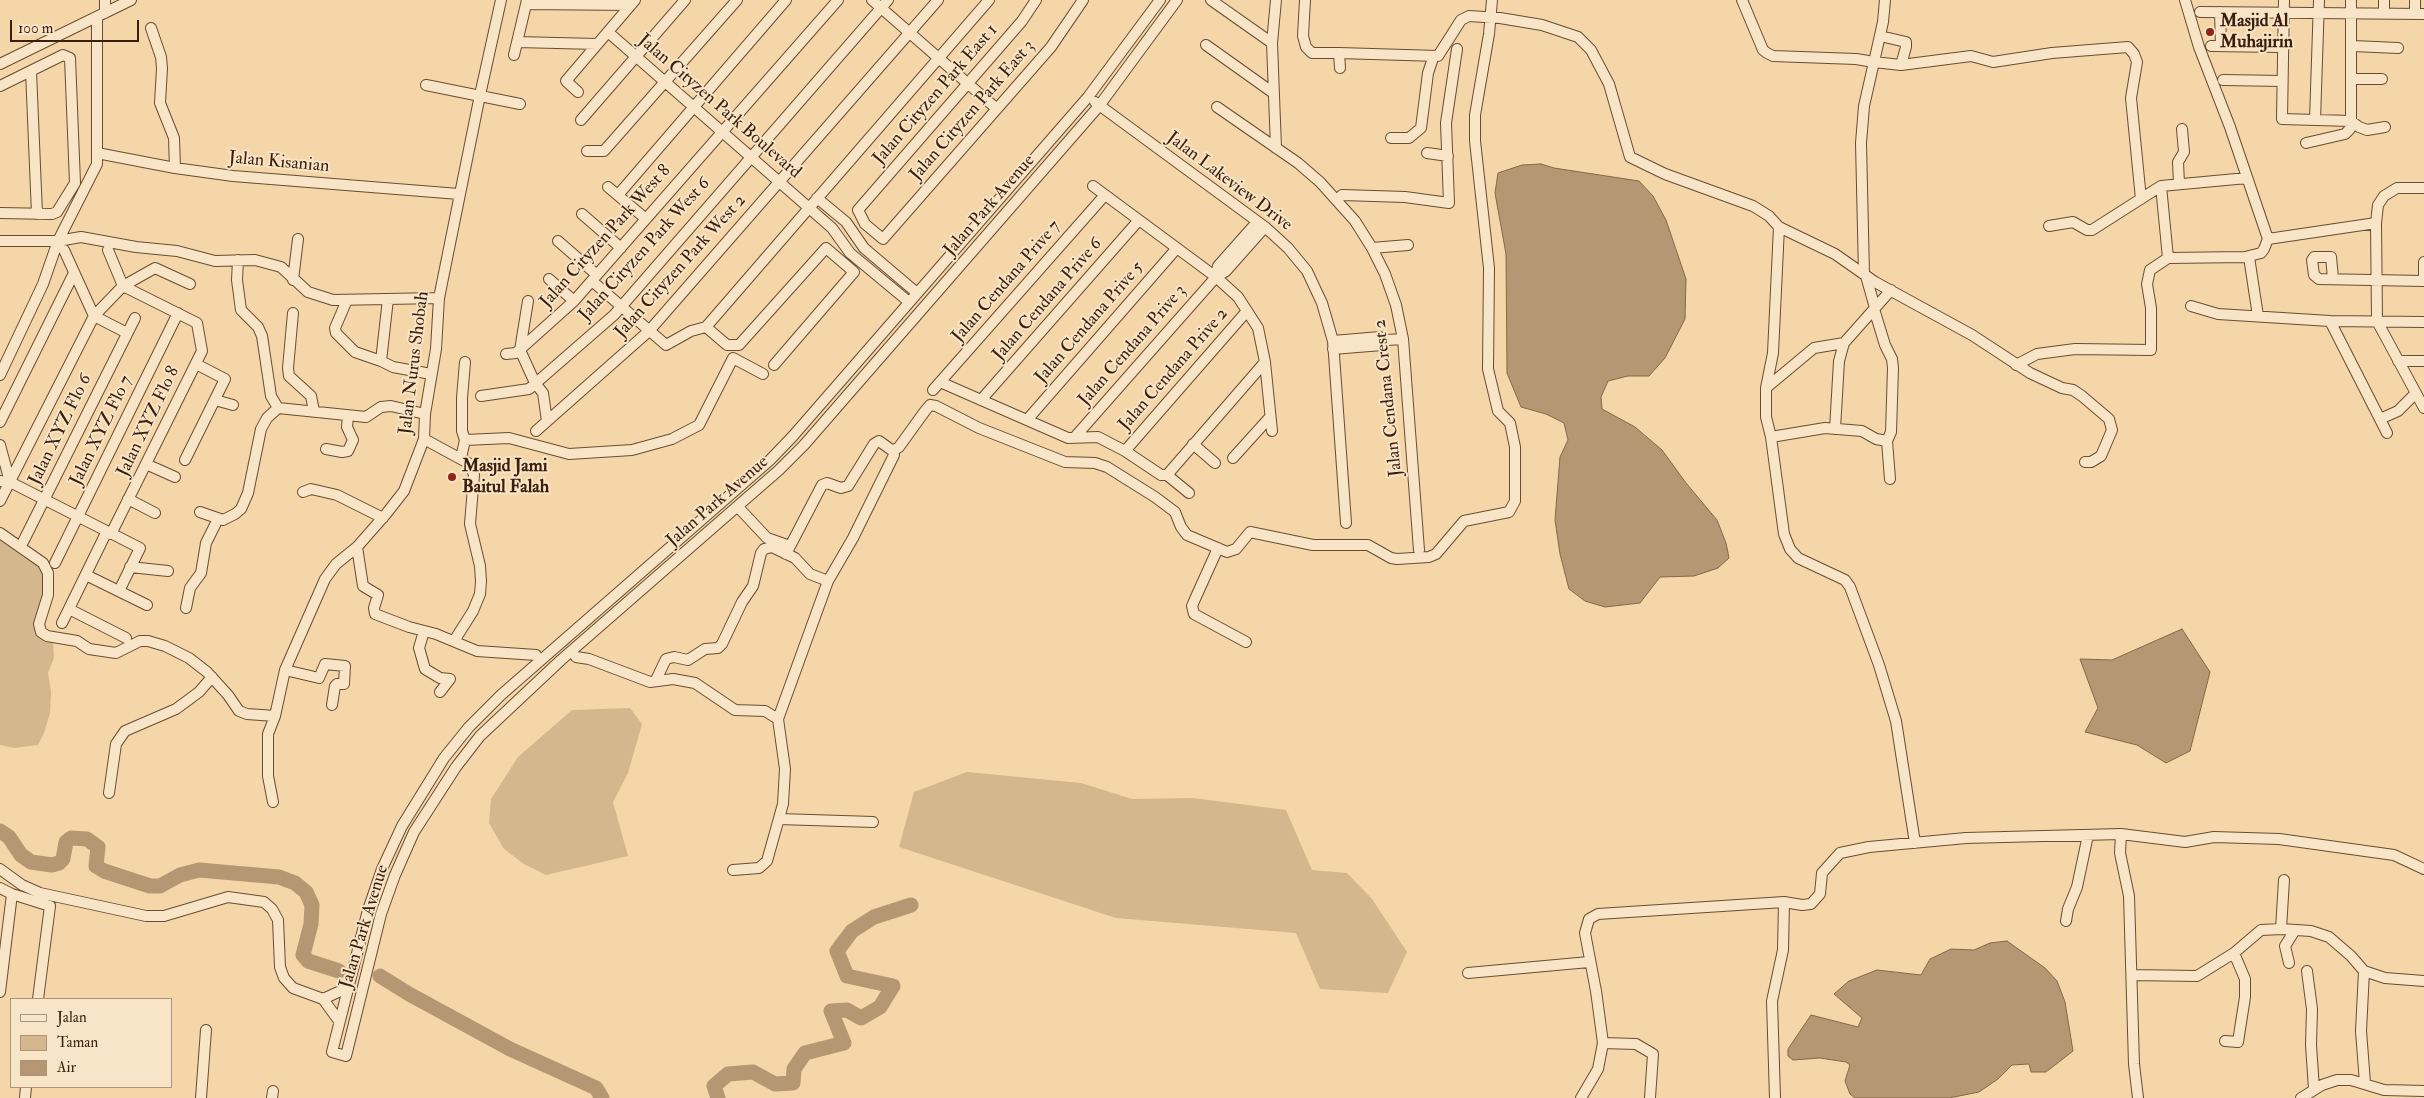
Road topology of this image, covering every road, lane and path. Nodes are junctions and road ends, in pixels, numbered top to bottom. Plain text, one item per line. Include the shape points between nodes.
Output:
1 (105, 0) edge
2 (131, 0) edge
3 (501, 0) edge
4 (685, 0) edge
5 (737, 0) edge
6 (786, 0) edge
7 (838, 0) edge
8 (872, 0) edge
9 (938, 0) edge
10 (989, 0) edge
11 (1036, 0) edge
12 (1083, 0) edge
13 (1160, 0) edge
14 (1211, 0) edge
15 (1276, 0) edge
16 (1305, 0) edge
17 (1492, 0) edge
18 (1742, 0) edge
19 (1885, 0) edge
20 (2185, 0) edge
21 (2284, 0) edge
22 (2319, 0) edge
23 (2351, 0) edge
24 (2384, 0) edge
25 (2415, 0) edge
26 (1174, 1) edge
27 (527, 2) edge
28 (633, 3) edge
29 (884, 4) edge
30 (2200, 12) dead end
31 (2220, 12) junction
32 (2319, 13) junction
33 (2384, 13) junction
34 (2284, 14) junction
35 (2351, 14) junction
36 (2420, 14) edge
37 (101, 15) junction
38 (1490, 17) junction
39 (151, 28) dead end
40 (608, 32) junction
41 (909, 33) junction
42 (1880, 36) junction
43 (517, 42) junction
44 (1272, 43) junction
45 (597, 44) junction
46 (1206, 45) dead end
47 (2352, 46) junction
48 (2282, 47) junction
49 (2398, 48) dead end
50 (1457, 49) dead end
51 (1339, 53) junction
52 (514, 56) dead end
53 (636, 57) junction
54 (938, 58) junction
55 (1433, 58) junction
56 (1874, 62) junction
57 (0, 64) edge
58 (1901, 64) junction
59 (1340, 68) dead end
60 (31, 71) junction
61 (2382, 79) dead end
62 (2223, 80) dead end
63 (2352, 80) junction
64 (2282, 81) junction
65 (665, 82) junction
66 (968, 84) junction
67 (426, 85) dead end
68 (0, 86) edge
69 (578, 92) dead end
70 (1272, 92) junction
71 (480, 95) junction
72 (1088, 97) junction
73 (520, 104) dead end
74 (1099, 106) junction
75 (694, 107) junction
76 (1217, 107) dead end
77 (997, 109) junction
78 (581, 120) dead end
79 (2315, 120) junction
80 (2351, 121) junction
81 (2385, 127) dead end
82 (2182, 129) dead end
83 (722, 132) junction
84 (1391, 138) dead end
85 (2306, 143) dead end
86 (1276, 148) junction
87 (587, 151) dead end
88 (97, 153) junction
89 (1427, 153) dead end
90 (1448, 156) junction
91 (751, 157) junction
92 (175, 168) junction
93 (2247, 178) junction
94 (780, 182) junction
95 (2180, 184) junction
96 (1093, 186) dead end
97 (2160, 186) junction
98 (608, 187) dead end
99 (2424, 188) edge
100 (459, 194) junction
101 (618, 195) junction
102 (1105, 195) junction
103 (817, 198) junction
104 (2141, 199) junction
105 (1337, 200) junction
106 (808, 207) junction
107 (0, 213) edge
108 (37, 214) junction
109 (582, 214) dead end
110 (646, 219) junction
111 (1139, 220) junction
112 (2376, 223) junction
113 (1261, 224) junction
114 (2049, 226) dead end
115 (1779, 227) junction
116 (298, 239) dead end
117 (883, 239) joint
118 (2268, 239) junction
119 (0, 241) edge
120 (558, 241) dead end
121 (1408, 244) dead end
122 (61, 245) junction
123 (621, 248) junction
124 (1177, 248) junction
125 (1372, 248) junction
126 (108, 250) dead end
127 (2249, 257) junction
128 (2168, 258) junction
129 (238, 260) junction
130 (2424, 262) edge
131 (74, 273) junction
132 (1865, 275) junction
133 (1216, 276) junction
134 (595, 278) junction
135 (2333, 278) dead end
136 (549, 279) dead end
137 (293, 280) junction
138 (2424, 281) edge
139 (2378, 282) junction
140 (190, 284) dead end
141 (123, 286) junction
142 (1891, 290) junction
143 (918, 293) junction
144 (439, 298) junction
145 (388, 299) junction
146 (347, 300) junction
147 (528, 301) dead end
148 (574, 301) junction
149 (909, 302) junction
150 (621, 306) junction
151 (2191, 306) dead end
152 (1875, 309) junction
153 (1247, 312) junction
154 (178, 313) junction
155 (293, 313) dead end
156 (94, 316) junction
157 (2258, 316) junction
158 (134, 318) dead end
159 (2330, 321) junction
160 (2377, 321) junction
161 (2424, 322) edge
162 (706, 327) junction
163 (649, 331) junction
164 (127, 333) junction
165 (1403, 339) junction
166 (1844, 342) junction
167 (1333, 345) junction
168 (520, 350) junction
169 (867, 352) junction
170 (506, 354) dead end
171 (381, 361) junction
172 (877, 361) junction
173 (2398, 361) junction
174 (2424, 361) edge
175 (465, 362) dead end
176 (1265, 362) junction
177 (196, 364) junction
178 (774, 365) dead end
179 (2016, 365) junction
180 (431, 374) junction
181 (763, 374) dead end
182 (0, 375) edge
183 (535, 383) junction
184 (1766, 388) junction
185 (2416, 393) junction
186 (481, 396) dead end
187 (215, 400) junction
188 (981, 400) junction
189 (233, 405) dead end
190 (278, 408) junction
191 (2424, 408) edge
192 (314, 411) junction
193 (425, 414) junction
194 (348, 416) junction
195 (1270, 417) junction
196 (2380, 419) junction
197 (1027, 420) junction
198 (547, 421) junction
199 (0, 422) edge
200 (1835, 429) junction
201 (536, 430) dead end
202 (1272, 431) dead end
203 (2387, 433) dead end
204 (1771, 437) junction
205 (1074, 438) junction
206 (424, 439) junction
207 (465, 440) junction
208 (1887, 441) junction
209 (1193, 444) junction
210 (0, 445) edge
211 (326, 449) dead end
212 (893, 451) junction
213 (1125, 451) junction
214 (461, 458) junction
215 (1233, 458) dead end
216 (185, 460) dead end
217 (2085, 462) dead end
218 (1215, 463) dead end
219 (146, 464) junction
220 (1167, 474) junction
221 (175, 477) dead end
222 (1890, 479) dead end
223 (5, 481) edge
224 (303, 492) dead end
225 (1189, 493) dead end
226 (45, 499) junction
227 (128, 500) junction
228 (0, 502) edge
229 (738, 507) junction
230 (200, 512) dead end
231 (156, 513) dead end
232 (78, 516) junction
233 (383, 518) junction
234 (218, 519) junction
235 (1346, 523) dead end
236 (109, 532) junction
237 (0, 533) edge
238 (686, 534) junction
239 (23, 542) dead end
240 (695, 544) junction
241 (357, 546) junction
242 (1218, 548) junction
243 (788, 550) junction
244 (1420, 550) dead end
245 (55, 563) dead end
246 (130, 567) junction
247 (168, 571) dead end
248 (86, 575) junction
249 (828, 581) junction
250 (119, 591) junction
251 (147, 605) dead end
252 (186, 608) dead end
253 (69, 609) junction
254 (62, 624) dead end
255 (424, 631) junction
256 (126, 638) dead end
257 (454, 641) junction
258 (1246, 642) dead end
259 (536, 655) dead end
260 (576, 657) dead end
261 (285, 670) junction
262 (212, 676) junction
263 (656, 680) junction
264 (440, 692) dead end
265 (332, 705) dead end
266 (275, 716) junction
267 (778, 718) junction
268 (424, 790) junction
269 (109, 793) dead end
270 (436, 797) junction
271 (273, 802) dead end
272 (779, 819) junction
273 (873, 822) dead end
274 (2121, 834) junction
275 (2088, 835) junction
276 (1915, 843) junction
277 (0, 869) edge
278 (2424, 869) edge
279 (733, 870) dead end
280 (2284, 880) dead end
281 (0, 888) edge
282 (12, 894) junction
283 (1784, 902) junction
284 (2066, 920) dead end
285 (2281, 929) junction
286 (2295, 930) junction
287 (2234, 953) junction
288 (1589, 962) junction
289 (2288, 963) dead end
290 (2307, 971) dead end
291 (2364, 971) junction
292 (1468, 973) dead end
293 (2132, 975) junction
294 (2424, 981) edge
295 (348, 988) junction
296 (0, 992) edge
297 (38, 998) edge
298 (323, 999) junction
299 (339, 1021) junction
300 (206, 1030) dead end
301 (2225, 1042) dead end
302 (1602, 1043) junction
303 (2365, 1083) junction
304 (2314, 1089) junction
305 (2424, 1091) edge
306 (201, 1098) edge
307 (1580, 1098) edge
308 (1650, 1098) edge
309 (1775, 1098) edge
310 (2138, 1098) edge
311 (2301, 1098) edge

1 - 37 street
2 - 37 street
3 - 71 street, Jalan Nurus Shobah
4 - 53 street
5 - 65 street
6 - 75 street
7 - 83 street, Jalan Cityzen Park West 8
8 - 29 street
9 - 41 street, Jalan Cityzen Park West 2
10 - 54 street
11 - 66 street, Jalan Cityzen Park East 1
12 - 77 street, Jalan Cityzen Park East 3 via 1051,47
13 - 72 street, Jalan Park Avenue
14 - 44 street
15 - 44 street
16 - 51 street via 1303,36 1306,47 1312,53
17 - 38 street
18 - 56 street via 1762,50 1767,54
19 - 42 street
20 - 93 street via 2198,46
21 - 34 street
22 - 32 street
23 - 35 street
24 - 33 street
25 - 36 street
26 - 74 street, Jalan Park Avenue
27 - 28 street
27 - 43 street
28 - 40 street
29 - 41 street
29 - 91 street, Jalan Cityzen Park West 6
30 - 31 street
31 - 34 street
31 - 48 street via 2216,46
32 - 34 street
32 - 35 street
32 - 79 street
33 - 35 street
33 - 36 street
34 - 48 street
35 - 47 street
37 - 57 street
37 - 88 street
38 - 55 street via 1469,16 1461,20 1438,56
38 - 115 street via 1542,26 1578,38 1590,50 1610,84 1630,157 1665,174 1753,206
38 - 242 street via 1475,115 1475,141 1490,268 1488,368 1498,411 1510,423 1515,447 1513,508 1509,512 1464,521 1436,554 1429,557 1397,559 1368,545 1313,546 1250,532 1233,551 1224,552
39 - 92 street via 161,57 160,103 174,138
40 - 45 street
40 - 53 street, Jalan Cityzen Park Boulevard
41 - 54 street
41 - 94 street, Jalan Cityzen Park West 2
42 - 56 street
42 - 58 street via 1906,42
43 - 45 street
43 - 52 street
44 - 70 street
45 - 69 street via 566,81
46 - 70 street
47 - 49 street
47 - 63 street
48 - 64 street
50 - 90 street via 1446,123
51 - 55 street
51 - 59 street
53 - 65 street, Jalan Cityzen Park Boulevard
53 - 78 street
54 - 66 street
54 - 103 street
55 - 84 street via 1421,128 1409,138
56 - 58 street
56 - 132 street via 1864,106 1861,143
58 - 104 street via 1971,56 1993,62 2052,53 2128,48 2137,62 2131,98
60 - 68 street
60 - 108 street
60 - 108 street via 63,55 70,58 75,184 60,208 52,214
61 - 63 street
62 - 64 street
63 - 80 street
64 - 79 street via 2282,119
65 - 75 street, Jalan Cityzen Park Boulevard
65 - 87 street via 604,151
66 - 77 street
66 - 117 street, Jalan Cityzen Park East 1 via 858,210 865,224
67 - 71 street
70 - 86 street
71 - 73 street
71 - 100 street, Jalan Nurus Shobah
72 - 74 street, Jalan Lakeview Drive
72 - 143 street, Jalan Park Avenue
74 - 113 street, Jalan Lakeview Drive
74 - 172 street, Jalan Park Avenue
75 - 83 street, Jalan Cityzen Park Boulevard
75 - 101 street
76 - 86 street, Jalan Cendana Crest 2
77 - 117 street, Jalan Cityzen Park East 3
79 - 80 street
80 - 81 street via 2367,130
80 - 85 street via 2345,134
82 - 95 street via 2184,152 2178,162
83 - 91 street, Jalan Cityzen Park Boulevard
83 - 110 street, Jalan Cityzen Park West 8
86 - 105 street, Jalan Cendana Crest 2
88 - 92 street, Jalan Kisanian
88 - 122 street via 97,164
89 - 90 street
90 - 105 street via 1450,203 1405,197 1342,195
91 - 94 street, Jalan Cityzen Park Boulevard
91 - 150 street, Jalan Cityzen Park West 6
92 - 100 street, Jalan Kisanian via 233,176
93 - 95 street
93 - 118 street
94 - 106 street, Jalan Cityzen Park Boulevard
94 - 163 street, Jalan Cityzen Park West 2
95 - 97 street
96 - 102 street
97 - 104 street
97 - 128 street
98 - 101 street
99 - 112 street via 2397,188 2384,196 2378,205
100 - 144 street, Jalan Nurus Shobah
101 - 110 street
102 - 111 street
102 - 188 street, Jalan Cendana Prive 7 via 937,386
103 - 106 street
103 - 143 street via 846,222 864,248
104 - 114 street via 2092,230 2069,222
105 - 125 street, Jalan Cendana Crest 2
106 - 149 street, Jalan Cityzen Park Boulevard via 832,228 850,253
106 - 162 street
107 - 108 street
109 - 123 street
110 - 123 street, Jalan Cityzen Park West 8
111 - 124 street
111 - 188 street, Jalan Cendana Prive 6
112 - 118 street
112 - 139 street
113 - 133 street, Jalan Cendana Prive 3 via 1226,271
113 - 167 street, Jalan Lakeview Drive via 1288,248 1306,271 1322,303
115 - 132 street via 1835,254
115 - 184 street via 1773,353
116 - 137 street
118 - 127 street via 2261,253
119 - 122 street
120 - 134 street
121 - 125 street
122 - 129 street via 81,237 176,251 215,261
122 - 131 street
122 - 182 street
123 - 134 street, Jalan Cityzen Park West 8
124 - 133 street
124 - 197 street, Jalan Cendana Prive 5
125 - 165 street, Jalan Cendana Crest 2 via 1396,305
126 - 141 street
127 - 128 street
127 - 157 street
128 - 179 street via 2153,267 2148,275 2150,350 2075,349 2037,354
129 - 137 street via 255,260 281,267
129 - 190 street via 241,310 258,327 262,336 271,396
130 - 138 street
131 - 156 street
131 - 199 street
132 - 142 street
132 - 152 street
133 - 153 street via 1238,297
133 - 205 street, Jalan Cendana Prive 3
134 - 148 street, Jalan Cityzen Park West 8
134 - 150 street
135 - 139 street
136 - 148 street
137 - 146 street via 308,292 333,300
138 - 139 street
139 - 160 street
140 - 141 street via 155,268
141 - 154 street
141 - 156 street
142 - 152 street
142 - 179 street via 1972,335
143 - 149 street, Jalan Park Avenue
144 - 145 street
144 - 180 street, Jalan Nurus Shobah
145 - 146 street
145 - 171 street
146 - 171 street via 335,328 336,333 355,352
147 - 168 street
148 - 168 street, Jalan Cityzen Park West 8
149 - 169 street, Jalan Park Avenue
150 - 163 street
150 - 183 street, Jalan Cityzen Park West 6
151 - 157 street via 2218,314
152 - 166 street
152 - 208 street via 1893,368 1891,432
153 - 176 street via 1258,328
153 - 213 street, Jalan Cendana Prive 2
154 - 177 street, Jalan XYZ Flo 8 via 197,323 202,351
154 - 232 street, Jalan XYZ Flo 7
155 - 192 street via 289,376 311,396
156 - 164 street
156 - 223 street
157 - 159 street
158 - 164 street, Jalan XYZ Flo 6
159 - 160 street
159 - 196 street
160 - 161 street
160 - 173 street
162 - 163 street via 691,331 666,345
162 - 178 street via 727,345 739,345 826,248 854,272
163 - 198 street, Jalan Cityzen Park West 2
164 - 226 street, Jalan XYZ Flo 6
165 - 167 street via 1380,337 1362,343
165 - 244 street, Jalan Cendana Crest 2
166 - 184 street via 1814,348
166 - 200 street via 1839,361
167 - 235 street, Jalan Lakeview Drive
168 - 170 street, Jalan Cityzen Park West 8 via 516,354
168 - 183 street
169 - 172 street
169 - 238 street, Jalan Park Avenue via 770,460
171 - 180 street via 393,367
172 - 229 street, Jalan Park Avenue via 804,446
173 - 174 street
173 - 185 street
175 - 207 street via 462,431
176 - 195 street
176 - 209 street
177 - 187 street via 225,379
177 - 219 street, Jalan XYZ Flo 8
179 - 217 street via 2062,388 2073,390 2108,420 2112,433 2104,454 2094,461
180 - 193 street, Jalan Nurus Shobah
181 - 207 street via 734,358 699,425 672,440 632,450 569,454 509,438
183 - 186 street, Jalan Cityzen Park West 6 via 529,389
183 - 198 street via 543,393
184 - 204 street via 1766,418
185 - 191 street
185 - 196 street via 2398,411
187 - 189 street
187 - 216 street
188 - 197 street
190 - 192 street
190 - 234 street via 261,429 246,501 235,514
192 - 194 street
193 - 194 street via 386,406 366,417
193 - 206 street, Jalan Nurus Shobah
194 - 211 street via 353,440 348,451
195 - 202 street
195 - 215 street
196 - 203 street
197 - 205 street
198 - 201 street, Jalan Cityzen Park West 2
200 - 204 street
200 - 208 street via 1862,431
204 - 276 street via 1784,534 1790,549 1798,558 1845,580 1879,665 1896,721
205 - 213 street via 1098,437
206 - 214 street
206 - 233 street, Jalan Nurus Shobah via 404,491
207 - 214 street
208 - 222 street
209 - 218 street
209 - 220 street
210 - 223 street
212 - 242 street via 900,447 925,410 936,406 979,428 1065,462 1095,463 1107,468 1174,512 1187,535
212 - 243 street via 879,441 848,486 841,488 827,482 822,485
212 - 249 street via 894,455 853,538
213 - 220 street via 1161,475
214 - 257 street via 470,464 474,475 470,524 481,581 473,611
219 - 221 street
219 - 227 street, Jalan XYZ Flo 8
220 - 225 street
223 - 226 street
223 - 228 street
224 - 233 street via 312,488 337,495
226 - 232 street
226 - 239 street, Jalan XYZ Flo 6
227 - 231 street
227 - 236 street, Jalan XYZ Flo 8
229 - 240 street, Jalan Park Avenue
229 - 243 street via 767,538 784,542
230 - 234 street
232 - 236 street
232 - 245 street, Jalan XYZ Flo 7
233 - 241 street, Jalan Nurus Shobah
234 - 252 street via 206,543 201,573 190,588
236 - 246 street via 140,548
236 - 248 street, Jalan XYZ Flo 8
237 - 262 street via 43,563 48,573 48,595 39,624 41,632 116,653 148,641 189,658
238 - 240 street
238 - 268 street, Jalan Park Avenue via 501,695 469,727
240 - 270 street, Jalan Park Avenue via 511,705 480,736
241 - 255 street via 363,586 378,595 375,614
241 - 261 street, Jalan Nurus Shobah via 336,564 325,579
242 - 258 street via 1192,606 1194,614
243 - 249 street via 810,574
243 - 263 street via 772,547 761,553 753,586 718,648 705,650 688,660 666,659
246 - 247 street
246 - 250 street
248 - 250 street
248 - 253 street, Jalan XYZ Flo 8
249 - 267 street
250 - 251 street
253 - 254 street, Jalan XYZ Flo 8
253 - 256 street
255 - 257 street
255 - 264 street via 419,648 425,669 440,678 450,679
257 - 259 street via 477,651
260 - 263 street via 650,682
261 - 265 street via 319,678 325,664 345,666 344,684 335,686
261 - 266 street, Jalan Nurus Shobah
262 - 266 street via 239,711
262 - 269 street via 199,692 176,709 125,731 116,744
263 - 267 street via 695,683 735,710 765,711
266 - 271 street, Jalan Nurus Shobah via 268,734 268,776
267 - 272 street via 785,769
268 - 270 street
268 - 295 street, Jalan Park Avenue via 402,826 382,869
270 - 299 street, Jalan Park Avenue via 414,832 395,874 346,1056 332,1052
272 - 273 street
272 - 279 street via 764,866
274 - 275 street
274 - 278 street via 2185,842 2214,837 2279,839 2394,855
274 - 293 street via 2120,853 2129,896
275 - 276 street via 2018,835
275 - 284 street via 2078,887
276 - 283 street via 1840,853 1822,873 1820,894 1815,902 1802,905
277 - 298 street via 22,885 40,892 146,916 164,916 228,897 264,902 278,920 280,967 284,978 293,988
280 - 285 street
281 - 282 street
282 - 296 street
282 - 297 street via 50,906
283 - 288 street via 1598,914 1589,919 1585,928
283 - 309 street via 1782,950 1772,1001
285 - 286 street
285 - 287 street via 2264,929
286 - 289 street via 2285,946
286 - 291 street via 2329,937
287 - 293 street via 2197,976
287 - 301 street via 2245,979 2245,997 2238,1042
288 - 292 street
288 - 302 street
290 - 304 street via 2312,1009
291 - 294 street via 2385,978
291 - 303 street via 2361,1032
293 - 310 street
295 - 298 street
295 - 299 street, Jalan Park Avenue
298 - 299 street
300 - 306 street
302 - 307 street via 1598,1069
302 - 308 street via 1636,1044 1653,1054
303 - 304 street via 2337,1080
303 - 305 street via 2384,1090
304 - 311 street

